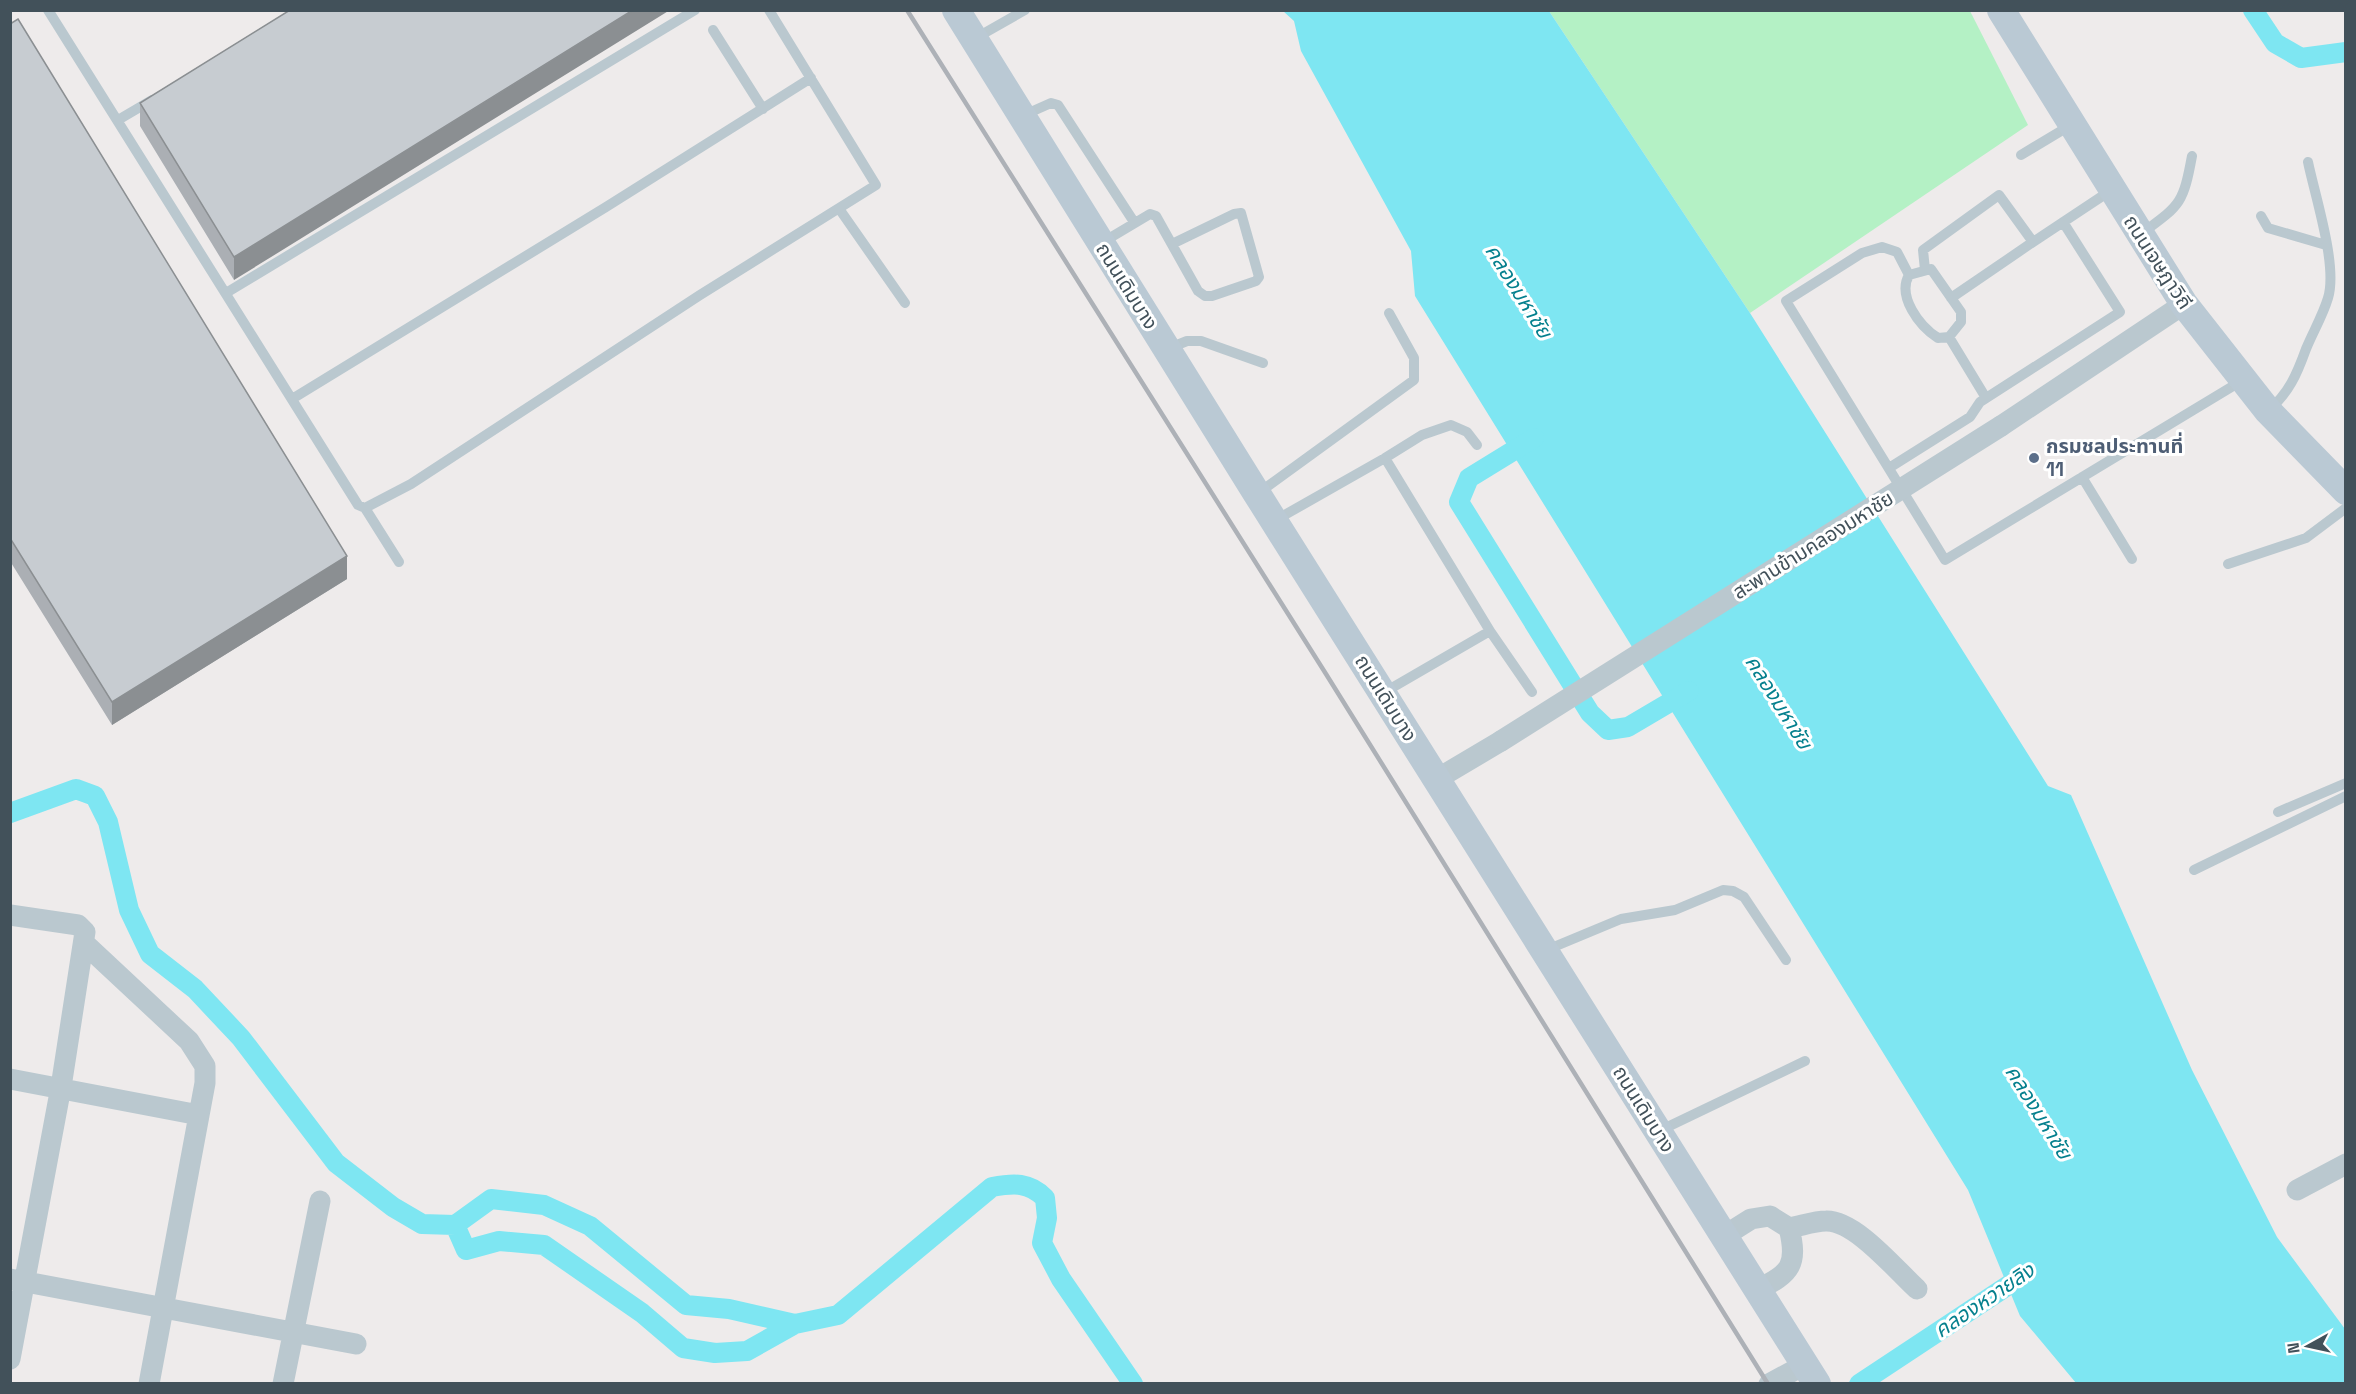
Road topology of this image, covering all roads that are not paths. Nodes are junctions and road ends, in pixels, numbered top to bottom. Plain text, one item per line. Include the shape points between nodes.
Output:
1 (48, 10) edge
2 (695, 10) edge
3 (769, 10) edge
4 (956, 10) edge
5 (1025, 10) edge
6 (2001, 10) edge
7 (713, 30) dead end
8 (974, 39) junction
9 (811, 78) junction
10 (158, 96) edge
11 (763, 109) junction
12 (1022, 117) junction
13 (118, 120) junction
14 (2072, 125) junction
15 (2021, 155) dead end
16 (2192, 156) dead end
17 (2308, 162) dead end
18 (2113, 189) junction
19 (840, 210) junction
20 (2261, 216) dead end
21 (1134, 222) junction
22 (2062, 222) junction
23 (2140, 234) junction
24 (2032, 242) junction
25 (1100, 243) junction
26 (1172, 244) junction
27 (2326, 245) junction
28 (1925, 270) junction
29 (1909, 275) junction
30 (226, 293) junction
31 (1952, 298) junction
32 (905, 303) dead end
33 (2184, 304) junction
34 (1389, 313) dead end
35 (1949, 337) junction
36 (1166, 349) junction
37 (1263, 363) dead end
38 (2243, 380) junction
39 (1986, 398) junction
40 (292, 399) junction
41 (2268, 411) junction
42 (1477, 445) dead end
43 (1385, 458) junction
44 (1889, 468) junction
45 (2082, 477) junction
46 (2346, 491) edge
47 (1257, 494) junction
48 (365, 508) junction
49 (2346, 508) edge
50 (1274, 521) junction
51 (2132, 559) dead end
52 (399, 562) dead end
53 (2228, 564) dead end
54 (1490, 631) junction
55 (1532, 692) dead end
56 (1383, 694) junction
57 (1437, 779) junction
58 (2346, 783) edge
59 (2346, 796) edge
60 (2278, 812) dead end
61 (2194, 870) dead end
62 (10, 915) edge
63 (84, 943) junction
64 (1544, 951) junction
65 (1786, 960) dead end
66 (1805, 1061) dead end
67 (10, 1079) edge
68 (61, 1087) junction
69 (199, 1115) junction
70 (1658, 1131) junction
71 (2346, 1164) edge
72 (2297, 1191) dead end
73 (320, 1202) dead end
74 (1789, 1228) junction
75 (1724, 1236) junction
76 (18, 1280) edge
77 (1758, 1289) junction
78 (1917, 1289) dead end
79 (163, 1307) junction
80 (294, 1332) junction
81 (356, 1344) dead end
82 (10, 1359) edge
83 (1812, 1374) edge
84 (149, 1383) edge
85 (283, 1383) edge
86 (1769, 1383) edge

1 - 13 lane
2 - 30 lane
3 - 9 lane
4 - 8 street, ถนนเดิมบาง
5 - 8 lane
6 - 14 street, ถนนเจษฎาวิถี
7 - 11 lane
8 - 12 street, ถนนเดิมบาง
9 - 11 lane
9 - 19 lane via 876,185
10 - 13 lane
11 - 40 lane
12 - 21 lane via 1051,103 1058,105
12 - 25 street, ถนนเดิมบาง
13 - 30 lane
14 - 15 lane
14 - 18 street, ถนนเจษฎาวิถี
16 - 23 lane via 2180,203
17 - 27 lane
18 - 22 lane
18 - 23 street, ถนนเจษฎาวิถี
19 - 32 lane
19 - 48 lane via 700,295 411,484
20 - 27 lane via 2268,228
21 - 25 lane
21 - 26 lane via 1150,214 1156,216
22 - 24 lane
22 - 39 lane via 2120,312
23 - 33 street, ถนนเจษฎาวิถี
24 - 28 lane via 2000,195 1923,250
24 - 31 lane
25 - 36 street, ถนนเดิมบาง
26 - 26 lane via 1198,291 1205,296 1259,278 1241,213
27 - 41 lane via 2331,278 2329,297 2294,382
28 - 29 lane
28 - 31 lane via 1931,269
29 - 35 lane via 1904,284 1905,297 1927,332 1938,338
29 - 44 lane via 1897,252 1882,247 1862,253 1786,301
30 - 40 lane
31 - 35 lane via 1961,312 1961,322
33 - 38 street, ถนนเจษฎาวิถี
33 - 57 street, สะพานข้ามคลองมหาชัย, bridge via 2001,426
34 - 47 lane via 1414,358 1414,380
35 - 39 lane
36 - 37 lane via 1187,341 1201,341
36 - 47 street, ถนนเดิมบาง
38 - 41 street, ถนนเจษฎาวิถี
38 - 45 lane
39 - 44 lane via 1970,417
40 - 48 lane via 358,505
41 - 46 street, ถนนเจษฎาวิถี
42 - 43 lane via 1460,426 1451,424 1422,435
43 - 50 lane
43 - 54 lane
44 - 45 lane via 1945,560
45 - 51 lane
47 - 50 street, ถนนเดิมบาง
48 - 52 lane
49 - 53 lane via 2306,538
50 - 56 street, ถนนเดิมบาง
54 - 55 lane
54 - 56 lane
56 - 57 street, ถนนเดิมบาง
57 - 64 street, ถนนเดิมบาง
58 - 60 lane
59 - 61 lane
62 - 63 street via 78,925 85,932
63 - 68 street
63 - 69 street via 199,1053 205,1066
64 - 65 lane via 1621,919 1675,910 1723,890 1743,897
64 - 70 street, ถนนเดิมบาง
66 - 70 lane
67 - 68 street
68 - 69 street
68 - 76 street
69 - 79 street
70 - 75 street, ถนนเดิมบาง
71 - 72 street
73 - 80 street
74 - 75 street via 1770,1216 1751,1219
74 - 77 street via 1793,1244 1791,1262 1781,1279
74 - 78 street via 1838,1222 1853,1230
75 - 77 street, ถนนเดิมบาง
76 - 79 street
76 - 82 street
77 - 83 street, ถนนเดิมบาง
79 - 80 street
79 - 84 street
80 - 81 street
80 - 85 street
83 - 86 street

